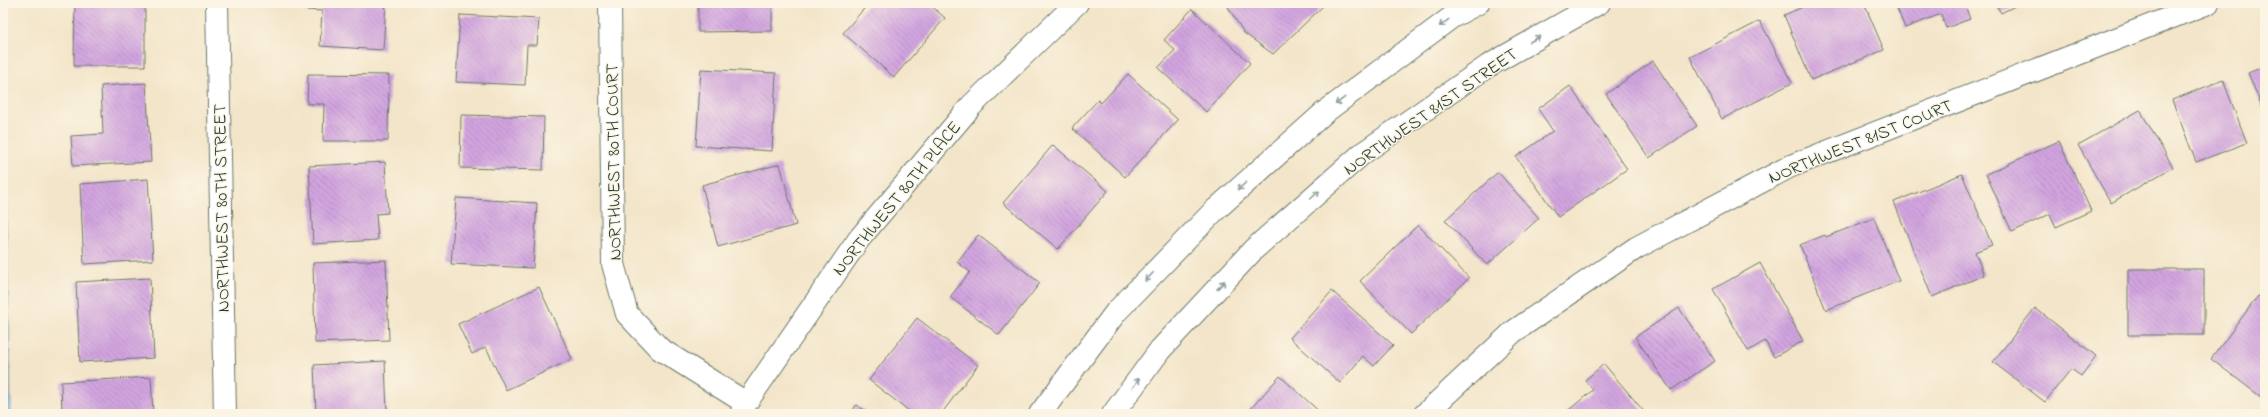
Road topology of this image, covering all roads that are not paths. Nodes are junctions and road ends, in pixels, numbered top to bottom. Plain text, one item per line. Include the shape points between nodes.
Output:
1 (217, 3) edge
2 (610, 3) edge
3 (1077, 3) edge
4 (1478, 3) edge
5 (1599, 3) edge
6 (2208, 3) edge
7 (743, 409) edge
8 (225, 414) edge
9 (1040, 414) edge
10 (1113, 414) edge
11 (1425, 414) edge

1 - 8 street, NORTHWEST 80TH STREET
2 - 7 street, NORTHWEST 80TH COURT via 613,264 627,314 660,349
3 - 7 street, NORTHWEST 80TH PLACE via 970,106 864,232
4 -> 9 street via 1452,17 1325,112 1213,212 1116,312
10 -> 5 street, NORTHWEST 81ST STREET via 1160,350 1254,249 1363,153 1488,66
6 - 11 street, NORTHWEST 81ST COURT via 1791,166 1636,248 1513,332

